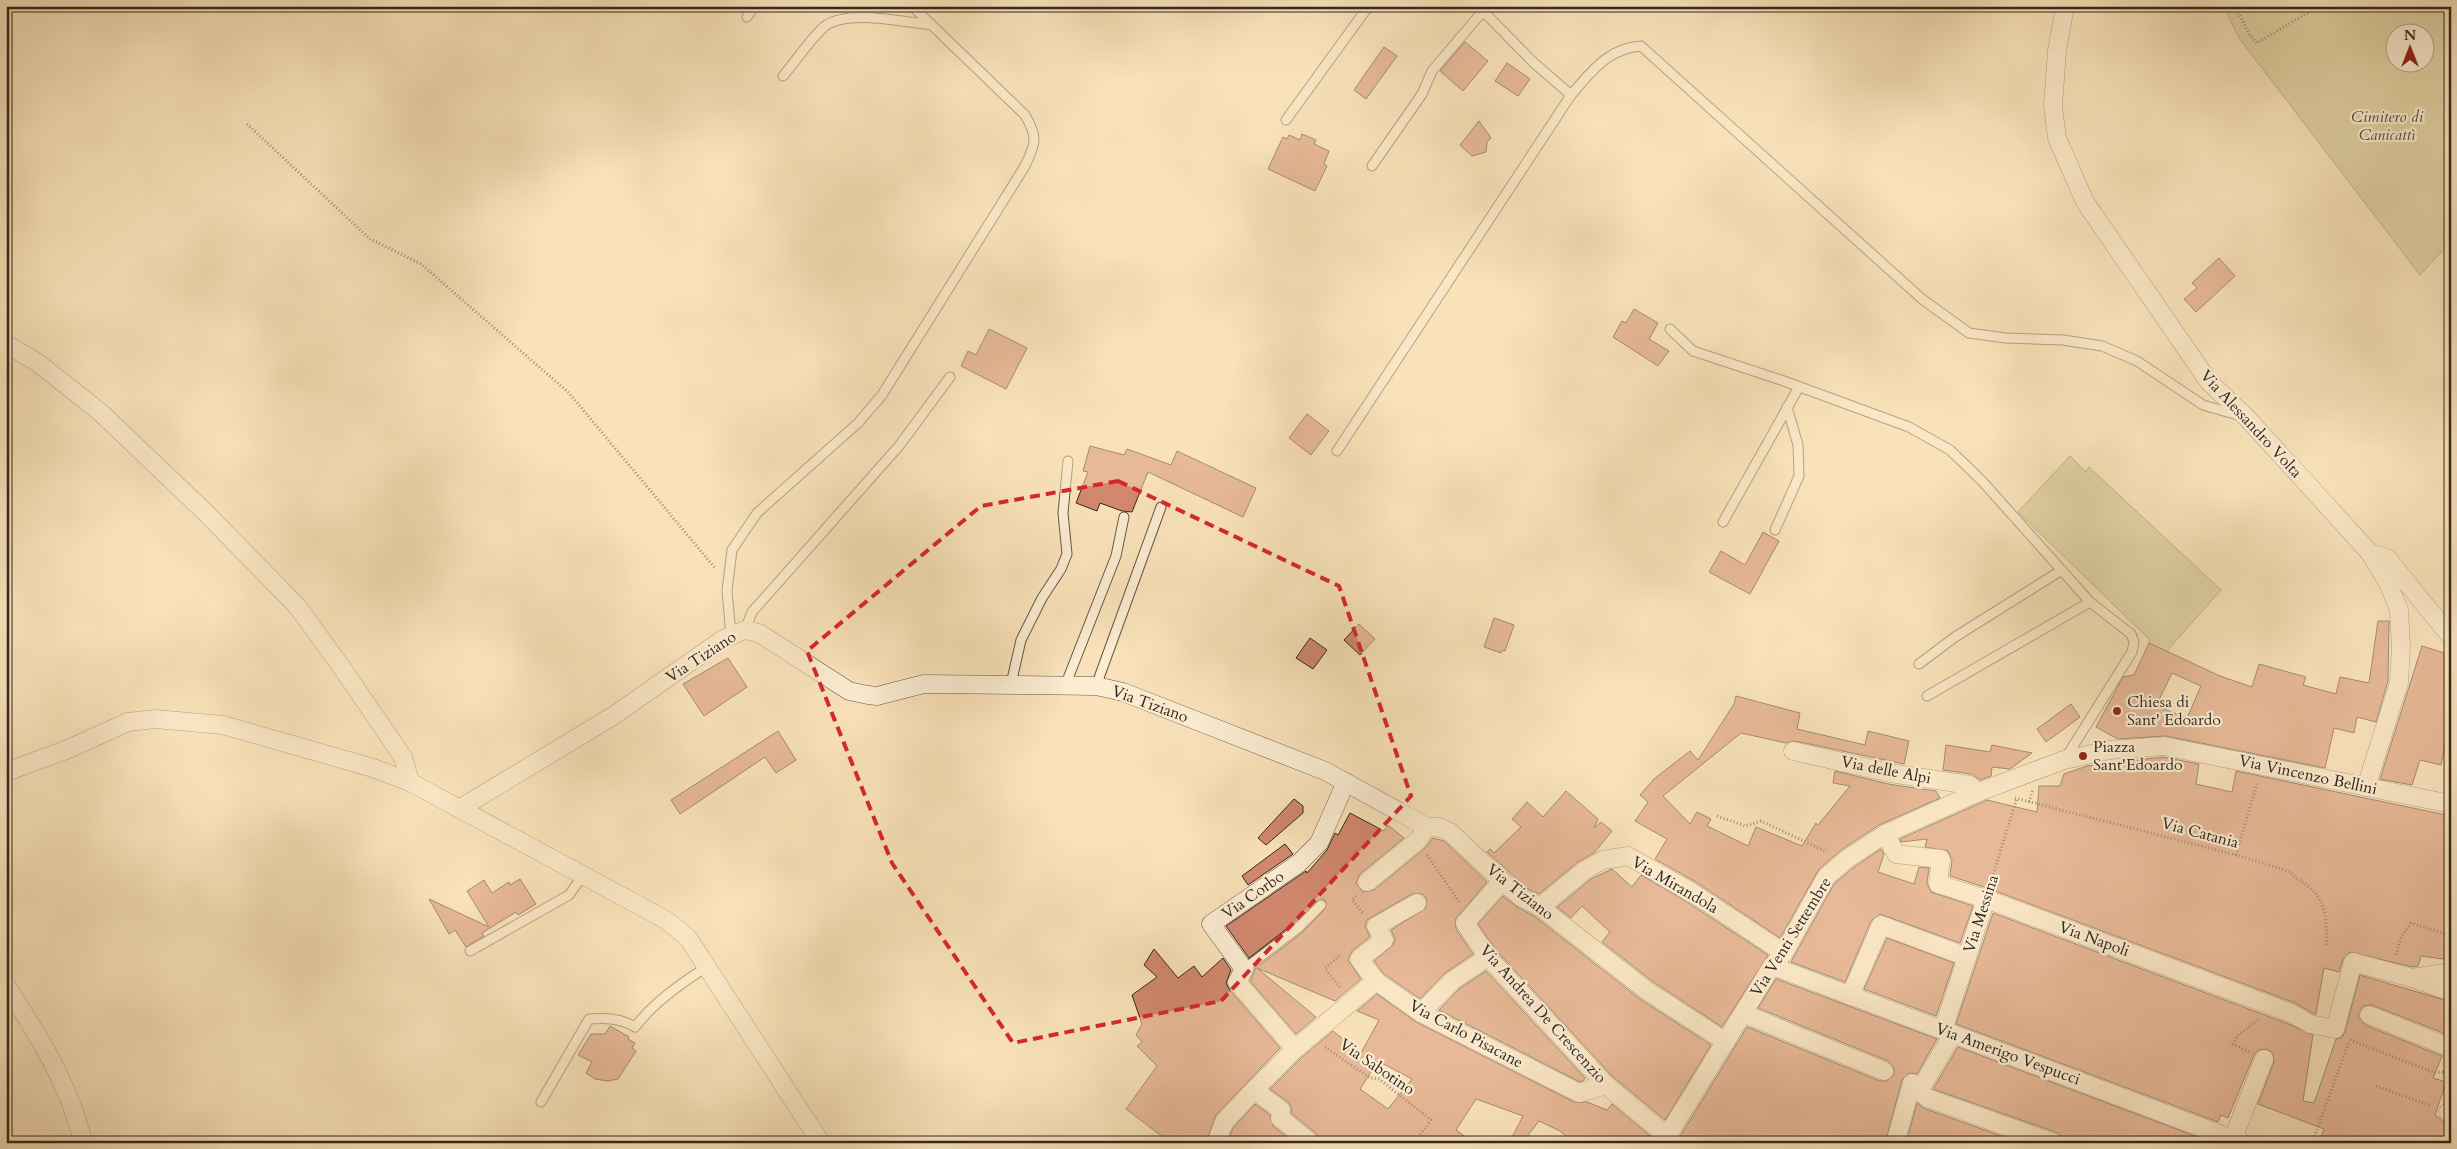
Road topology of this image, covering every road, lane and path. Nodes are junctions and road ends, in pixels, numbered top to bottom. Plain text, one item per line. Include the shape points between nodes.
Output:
1 (754, 6) edge
2 (912, 6) edge
3 (1371, 6) edge
4 (2065, 6) edge
5 (2235, 6) edge
6 (2319, 6) edge
7 (1481, 9) edge
8 (747, 17) dead end
9 (931, 25) junction
10 (783, 76) dead end
11 (1570, 94) junction
12 (1286, 120) dead end
13 (247, 124) dead end
14 (1372, 166) dead end
15 (1670, 329) dead end
16 (6, 344) edge
17 (950, 377) dead end
18 (1799, 387) junction
19 (1787, 407) junction
20 (2248, 419) junction
21 (1336, 451) dead end
22 (1068, 460) dead end
23 (1161, 507) dead end
24 (1124, 517) dead end
25 (1723, 522) dead end
26 (1775, 530) dead end
27 (2370, 553) junction
28 (2062, 570) junction
29 (727, 591) junction
30 (2090, 602) junction
31 (738, 632) junction
32 (2451, 637) edge
33 (1920, 664) dead end
34 (1011, 684) junction
35 (1065, 686) junction
36 (1096, 686) junction
37 (1927, 696) dead end
38 (1793, 751) dead end
39 (2064, 760) junction
40 (2263, 765) junction
41 (6, 772) edge
42 (410, 782) junction
43 (1346, 782) junction
44 (2366, 787) junction
45 (1976, 793) junction
46 (2017, 798) joint
47 (2451, 804) edge
48 (459, 809) junction
49 (1717, 816) dead end
50 (1427, 826) junction
51 (1885, 834) junction
52 (2236, 855) junction
53 (1840, 866) junction
54 (1436, 871) dead end
55 (583, 876) junction
56 (1502, 881) junction
57 (1367, 882) joint
58 (1986, 899) junction
59 (1417, 903) dead end
60 (1321, 905) dead end
61 (1540, 907) junction
62 (1470, 917) junction
63 (1376, 926) junction
64 (2451, 936) edge
65 (2327, 946) dead end
66 (470, 951) dead end
67 (1784, 953) junction
68 (1488, 957) junction
69 (1967, 957) junction
70 (1359, 959) junction
71 (1772, 966) junction
72 (707, 967) junction
73 (1244, 969) junction
74 (2451, 972) edge
75 (2392, 973) junction
76 (2412, 978) junction
77 (1376, 981) junction
78 (6, 985) edge
79 (2451, 992) edge
80 (1850, 996) junction
81 (1351, 1001) junction
82 (1421, 1013) junction
83 (1744, 1014) junction
84 (2369, 1015) dead end
85 (2260, 1018) dead end
86 (2335, 1029) junction
87 (1948, 1032) junction
88 (1310, 1036) junction
89 (2349, 1040) junction
90 (1726, 1042) junction
91 (2451, 1048) edge
92 (1295, 1050) junction
93 (2264, 1059) joint
94 (2451, 1059) edge
95 (1884, 1071) dead end
96 (2445, 1072) junction
97 (1606, 1085) junction
98 (2376, 1086) dead end
99 (1916, 1087) junction
100 (2451, 1088) edge
101 (1254, 1090) junction
102 (542, 1102) dead end
103 (2450, 1112) edge
104 (817, 1136) edge
105 (2228, 1139) edge
106 (1665, 1140) edge
107 (84, 1143) edge
108 (1216, 1143) edge
109 (1311, 1143) edge
110 (1414, 1143) edge
111 (1895, 1143) edge
112 (2054, 1143) edge
113 (2312, 1143) edge

1 - 8 lane
2 - 9 lane
3 - 12 lane
4 - 20 street, Via Alessandro Volta via 2056,51 2053,106 2056,138 2068,168 2085,202 2193,360 2210,382
5 - 6 path via 2257,43
7 - 11 lane
7 - 14 lane via 1432,71 1422,94
9 - 10 lane via 866,18 842,19 826,26
9 - 29 lane via 1024,115 1034,131 1034,146 882,395 858,423 757,513 732,550
11 - 20 lane via 1600,61 1626,47 1641,46 1922,298 1969,333 2102,346 2137,361 2203,405
11 - 21 lane
13 - 29 path via 370,239 421,264 569,393 712,563
15 - 18 lane via 1693,351
16 - 42 street via 38,363 100,412 297,606 402,757
17 - 31 lane via 899,446 752,612
18 - 19 lane
18 - 28 lane via 1909,427 1950,450
19 - 25 lane
19 - 26 lane via 1798,445 1799,476
20 - 27 street, Via Alessandro Volta
22 - 34 lane via 1063,513 1067,554 1020,640
23 - 36 lane
24 - 35 lane via 1116,556
27 - 32 street via 2387,558
27 - 44 street, Via Alessandro Volta via 2389,585 2398,610 2401,646 2399,683
28 - 30 lane
28 - 33 lane via 1955,636
29 - 31 lane
30 - 37 lane
30 - 39 lane via 2131,634 2134,642 2132,652
31 - 34 street, Via Tiziano via 759,633 849,692 868,696 924,684
31 - 48 street, Via Tiziano via 710,647 613,716
34 - 35 street, Via Tiziano
35 - 36 street, Via Tiziano
36 - 43 street, Via Tiziano via 1123,692
38 - 45 street, Via delle Alpi via 1890,773 1970,785
39 - 40 street, Via Vincenzo Bellini via 2109,750 2164,746
39 - 45 street
40 - 44 street, Via Vincenzo Bellini
40 - 52 path
41 - 42 street via 128,722 155,719 223,725 373,768
42 - 48 street
43 - 50 street, Via Tiziano
43 - 73 street, Via Corbo via 1319,843 1299,863 1212,924
44 - 47 street, Via Vincenzo Bellini
45 - 51 street, Via Venti Settembre
46 - 52 path, Via Catania
46 - 58 path, Via Messina
48 - 55 street
49 - 53 path via 1746,826 1761,821 1829,853
50 - 56 street, Via Tiziano via 1450,832
50 - 57 street via 1418,840
51 - 53 street, Via Venti Settembre
51 - 58 street, Via Napoli via 1896,854 1941,859 1938,884
52 - 65 path, Via Catania via 2291,872 2296,880 2309,886 2320,898 2325,913
53 - 67 street, Via Venti Settembre via 1826,877
54 - 62 path
55 - 66 lane via 568,895
55 - 72 street via 666,920 688,938
56 - 61 street, Via Tiziano via 1522,898
56 - 62 street
57 - 63 path via 1352,900
58 - 69 street, Via Messina
58 - 86 street, Via Napoli via 2291,1013 2310,1024
59 - 63 street
60 - 73 lane via 1298,928
61 - 67 street, Via Mirandola via 1585,870 1603,860 1628,856 1690,891
61 - 90 street, Via Tiziano via 1646,990
62 - 68 street, Via Andrea De Crescenzio via 1465,923
63 - 70 street via 1384,940
64 - 75 path via 2411,923 2400,939
67 - 71 street, Via Venti Settembre
68 - 82 street via 1452,981
68 - 97 street, Via Andrea De Crescenzio
69 - 80 street via 1881,925
69 - 87 street, Via Messina
70 - 77 street, Via Carlo Pisacane
70 - 81 path via 1340,954 1325,969
71 - 80 street, Via Amerigo Vespucci
71 - 83 street, Via Venti Settembre
72 - 102 lane via 651,1009 636,1027 608,1018 589,1019
72 - 104 street
73 - 92 street via 1237,982
74 - 76 street
75 - 76 street
75 - 86 street via 2353,962
76 - 79 street
77 - 81 street
77 - 82 street, Via Carlo Pisacane
78 - 107 street via 45,1046 78,1117
80 - 87 street, Via Amerigo Vespucci
81 - 88 street
82 - 97 street, Via Carlo Pisacane via 1579,1093
83 - 90 street, Via Venti Settembre
83 - 95 street
84 - 91 street
85 - 93 path via 2237,1036 2233,1044
86 - 89 path
87 - 99 street, Via Messina
87 - 105 street, Via Amerigo Vespucci
88 - 92 street
88 - 110 path, Via Sabotino via 1370,1078 1379,1079 1431,1120
89 - 96 path via 2433,1072
89 - 113 path
90 - 106 street, Via Venti Settembre
92 - 101 street
93 - 105 street
94 - 96 path
96 - 100 path
97 - 106 street, Via Andrea De Crescenzio
98 - 103 path
99 - 111 street, Via Messina
99 - 112 street via 1927,1098
101 - 108 street via 1224,1122
101 - 109 street via 1280,1110 1280,1118

